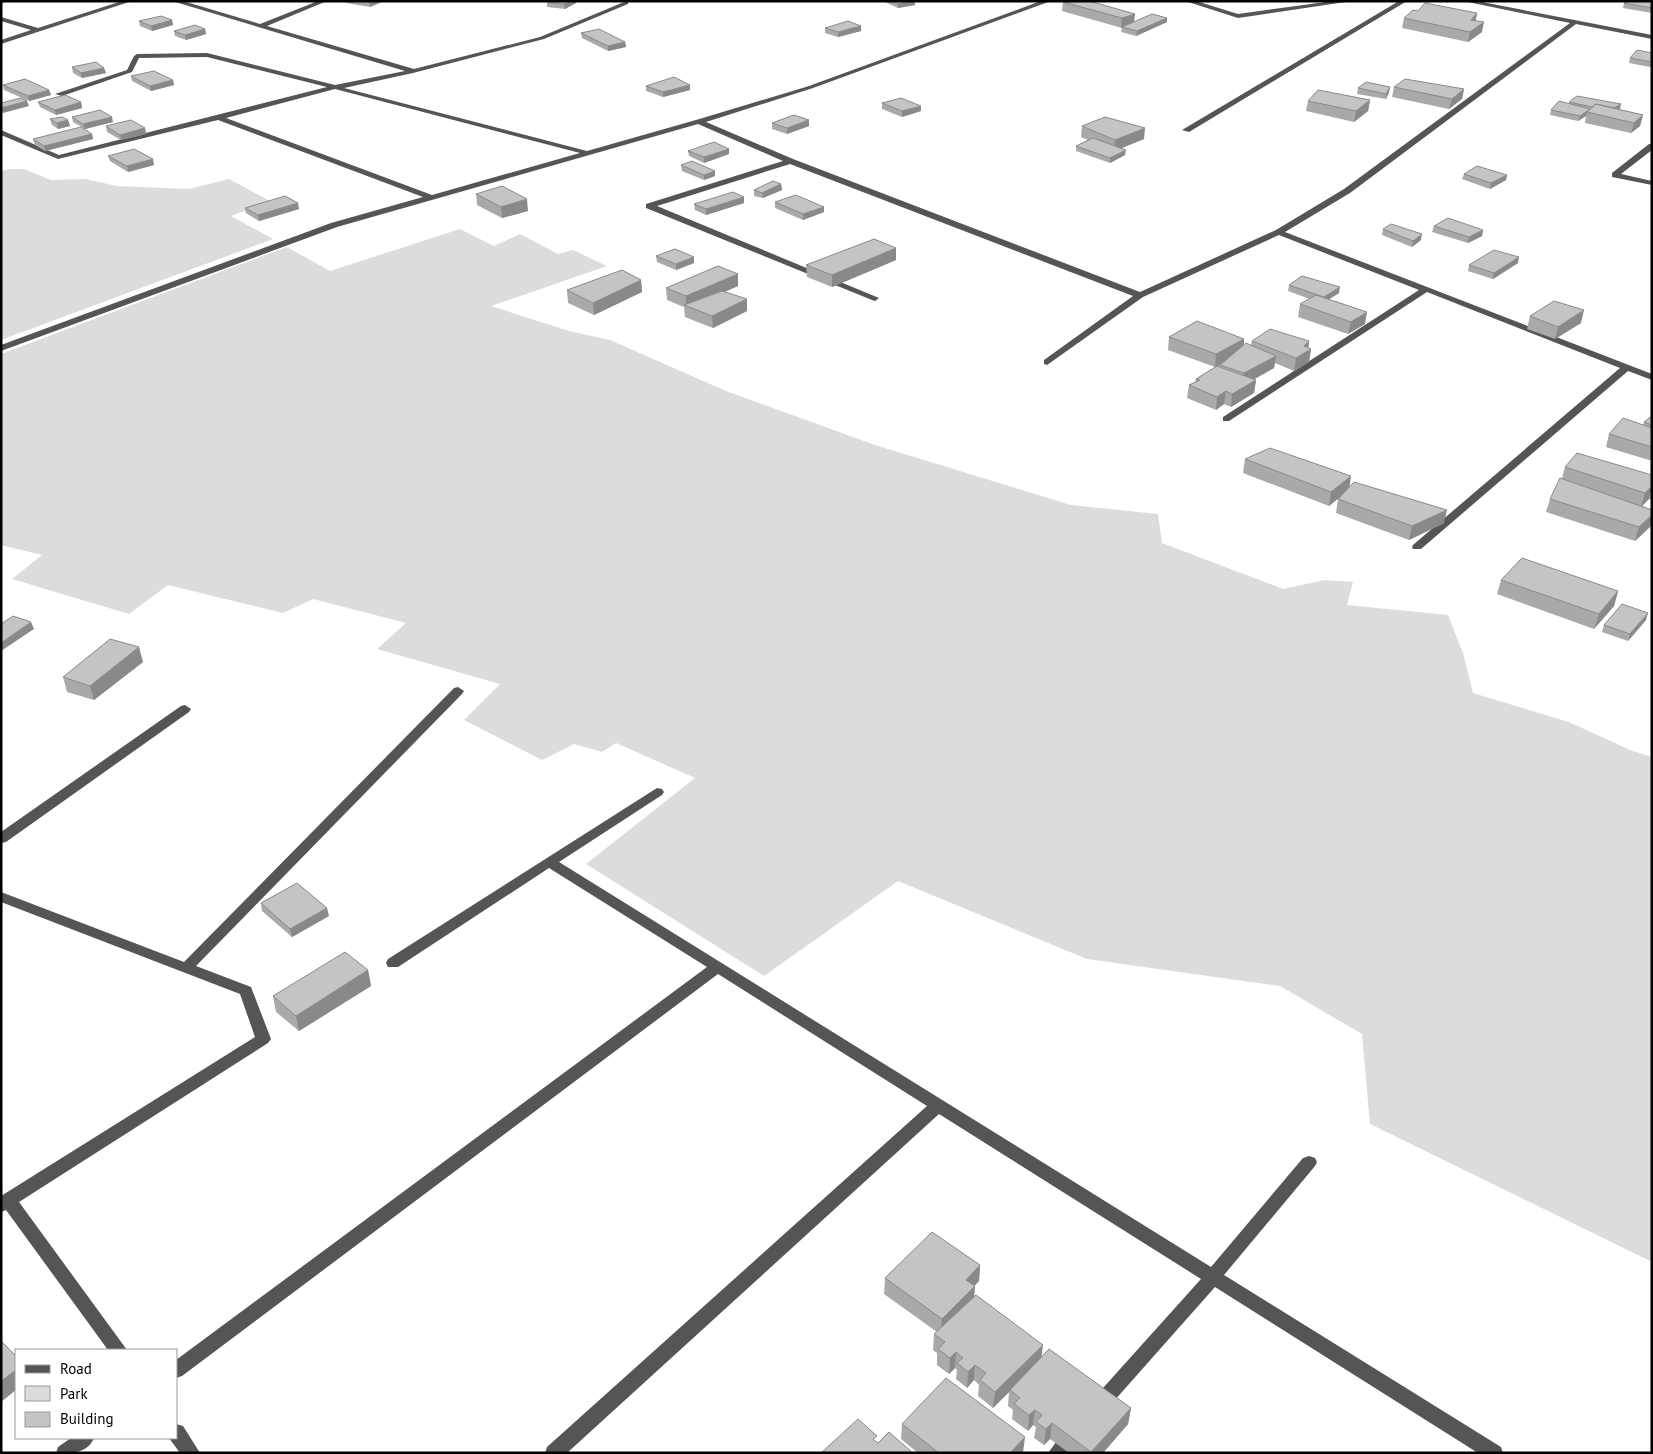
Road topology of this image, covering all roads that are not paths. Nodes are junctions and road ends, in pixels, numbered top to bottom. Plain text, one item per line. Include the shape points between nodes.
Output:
1 (129, 1) edge
2 (176, 1) edge
3 (324, 1) edge
4 (1048, 1) edge
5 (1188, 1) edge
6 (1350, 1) edge
7 (1404, 1) edge
8 (1466, 1) edge
9 (626, 3) dead end
10 (1, 19) edge
11 (1575, 22) junction
12 (260, 26) junction
13 (38, 30) junction
14 (1652, 37) edge
15 (1, 42) edge
16 (413, 71) junction
17 (332, 88) junction
18 (58, 94) dead end
19 (219, 118) junction
20 (699, 122) junction
21 (1186, 130) dead end
22 (1, 132) edge
23 (1652, 146) edge
24 (587, 153) junction
25 (790, 161) junction
26 (1652, 183) edge
27 (430, 197) junction
28 (1279, 232) junction
29 (1426, 289) junction
30 (1140, 295) junction
31 (876, 298) dead end
32 (1, 348) edge
33 (1047, 362) dead end
34 (1627, 367) junction
35 (1652, 377) edge
36 (1226, 419) dead end
37 (1417, 546) dead end
38 (458, 691) dead end
39 (185, 709) dead end
40 (657, 792) dead end
41 (1, 839) edge
42 (549, 862) junction
43 (1, 897) edge
44 (393, 963) dead end
45 (186, 968) junction
46 (716, 968) junction
47 (938, 1106) junction
48 (1309, 1162) dead end
49 (5, 1203) edge
50 (1213, 1277) junction
51 (117, 1349) edge
52 (178, 1369) edge
53 (178, 1435) edge
54 (84, 1439) edge
55 (65, 1453) edge
56 (191, 1453) edge
57 (554, 1453) edge
58 (1057, 1453) edge
59 (1494, 1453) edge

1 - 13 street
2 - 12 street
3 - 12 street
4 - 20 street via 878,64
5 - 6 street via 1238,16
7 - 21 street
8 - 11 street
9 - 16 street via 542,38
10 - 13 street
11 - 14 street
11 - 28 street via 1347,191
12 - 16 street
13 - 15 street
16 - 17 street
17 - 18 street via 207,55 137,56 130,71
17 - 19 street
17 - 24 street
19 - 22 street via 58,157
19 - 27 street
20 - 24 street
20 - 25 street
23 - 26 street via 1615,175
24 - 27 street
25 - 30 street
25 - 31 street via 649,206
27 - 32 street via 285,241
28 - 29 street
28 - 30 street
29 - 34 street
29 - 36 street
30 - 33 street
34 - 35 street
34 - 37 street
38 - 45 street
39 - 41 street
40 - 42 street
42 - 44 street
42 - 46 street
43 - 45 street
45 - 49 street via 246,992 263,1039
46 - 47 street
46 - 52 street
47 - 50 street
47 - 57 street
48 - 50 street
49 - 51 street
50 - 58 street
50 - 59 street
53 - 56 street
54 - 55 street

